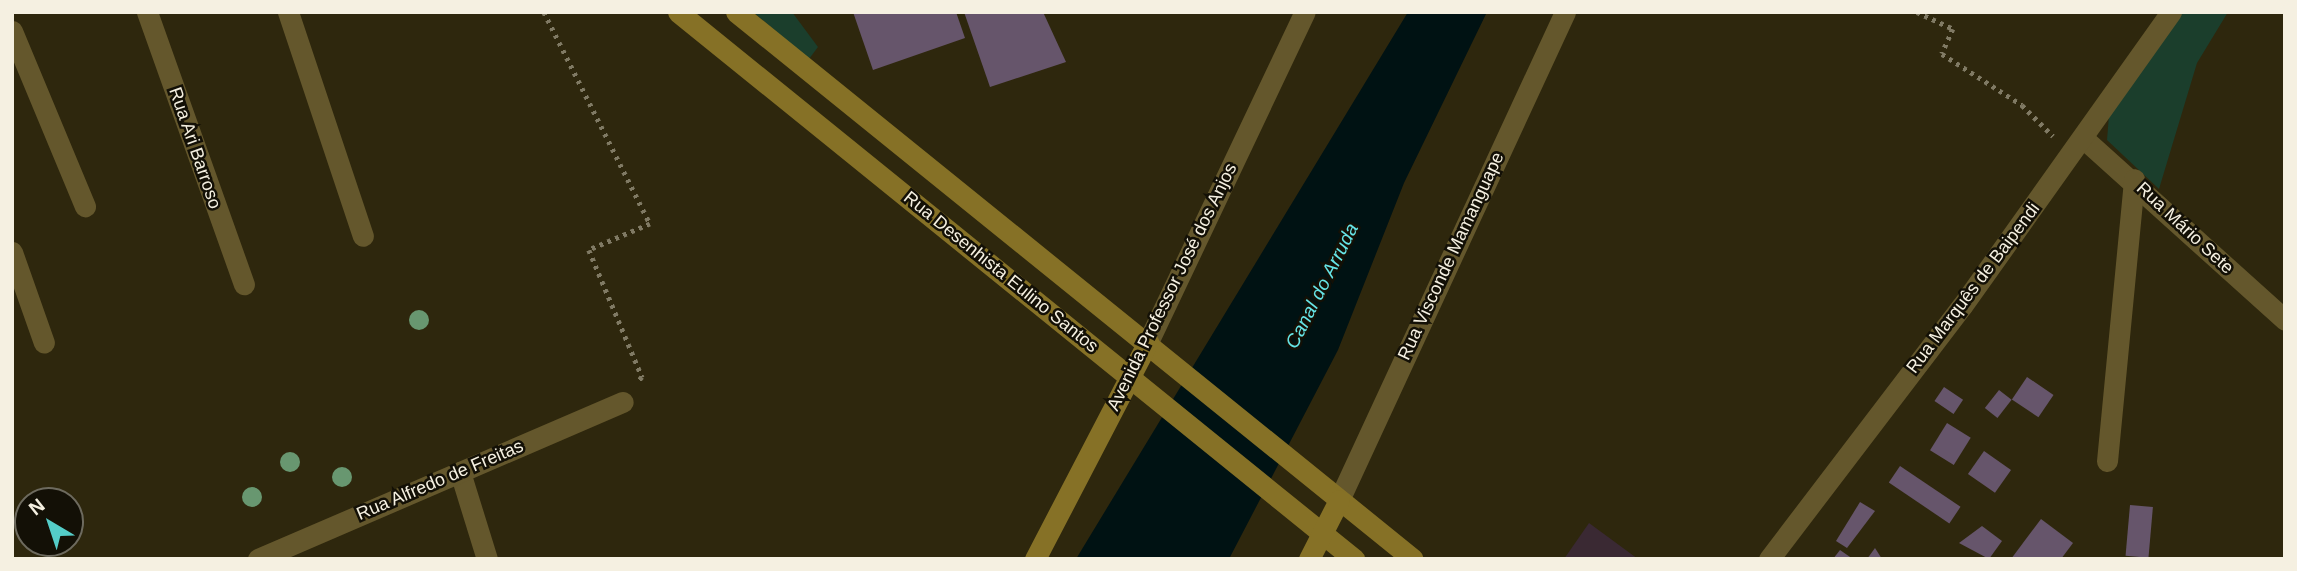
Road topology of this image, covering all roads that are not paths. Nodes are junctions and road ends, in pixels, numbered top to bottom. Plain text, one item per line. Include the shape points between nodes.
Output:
1 (148, 12) edge
2 (288, 12) edge
3 (678, 12) edge
4 (736, 12) edge
5 (1305, 12) edge
6 (1565, 12) edge
7 (2171, 12) edge
8 (12, 31) edge
9 (2078, 145) junction
10 (2134, 180) junction
11 (85, 206) dead end
12 (363, 236) dead end
13 (12, 252) edge
14 (244, 284) dead end
15 (2285, 320) edge
16 (1148, 342) junction
17 (44, 343) dead end
18 (1130, 375) junction
19 (623, 402) road end
20 (2107, 461) dead end
21 (460, 472) junction
22 (1339, 500) junction
23 (1323, 534) junction
24 (258, 559) edge
25 (487, 559) edge
26 (1035, 559) edge
27 (1309, 559) edge
28 (1354, 559) edge
29 (1413, 559) edge
30 (1769, 559) edge

1 - 14 street, Rua Ari Barroso
2 - 12 street
3 - 18 main road, Rua Desenhista Eulino Santos
4 - 16 main road, Rua Desenhista Eulino Santos
5 - 16 street, Avenida Professor José dos Anjos
6 - 22 street, Rua Visconde Mamanguape
7 - 9 street, Rua Marquês de Baipendi
8 - 11 street
9 - 10 street, Rua Mário Sete
9 - 30 street, Rua Marquês de Baipendi
10 - 15 street, Rua Mário Sete
10 - 20 street
13 - 17 street
16 - 18 main road, Avenida Professor José dos Anjos
16 - 22 main road, Rua Desenhista Eulino Santos
18 - 23 main road, Rua Desenhista Eulino Santos
18 - 26 main road, Avenida Professor José dos Anjos
19 - 21 street, Rua Alfredo de Freitas
21 - 24 street, Rua Alfredo de Freitas
21 - 25 street
22 - 23 main road
22 - 29 main road, Rua Desenhista Eulino Santos
23 - 27 main road
23 - 28 main road, Rua Desenhista Eulino Santos

